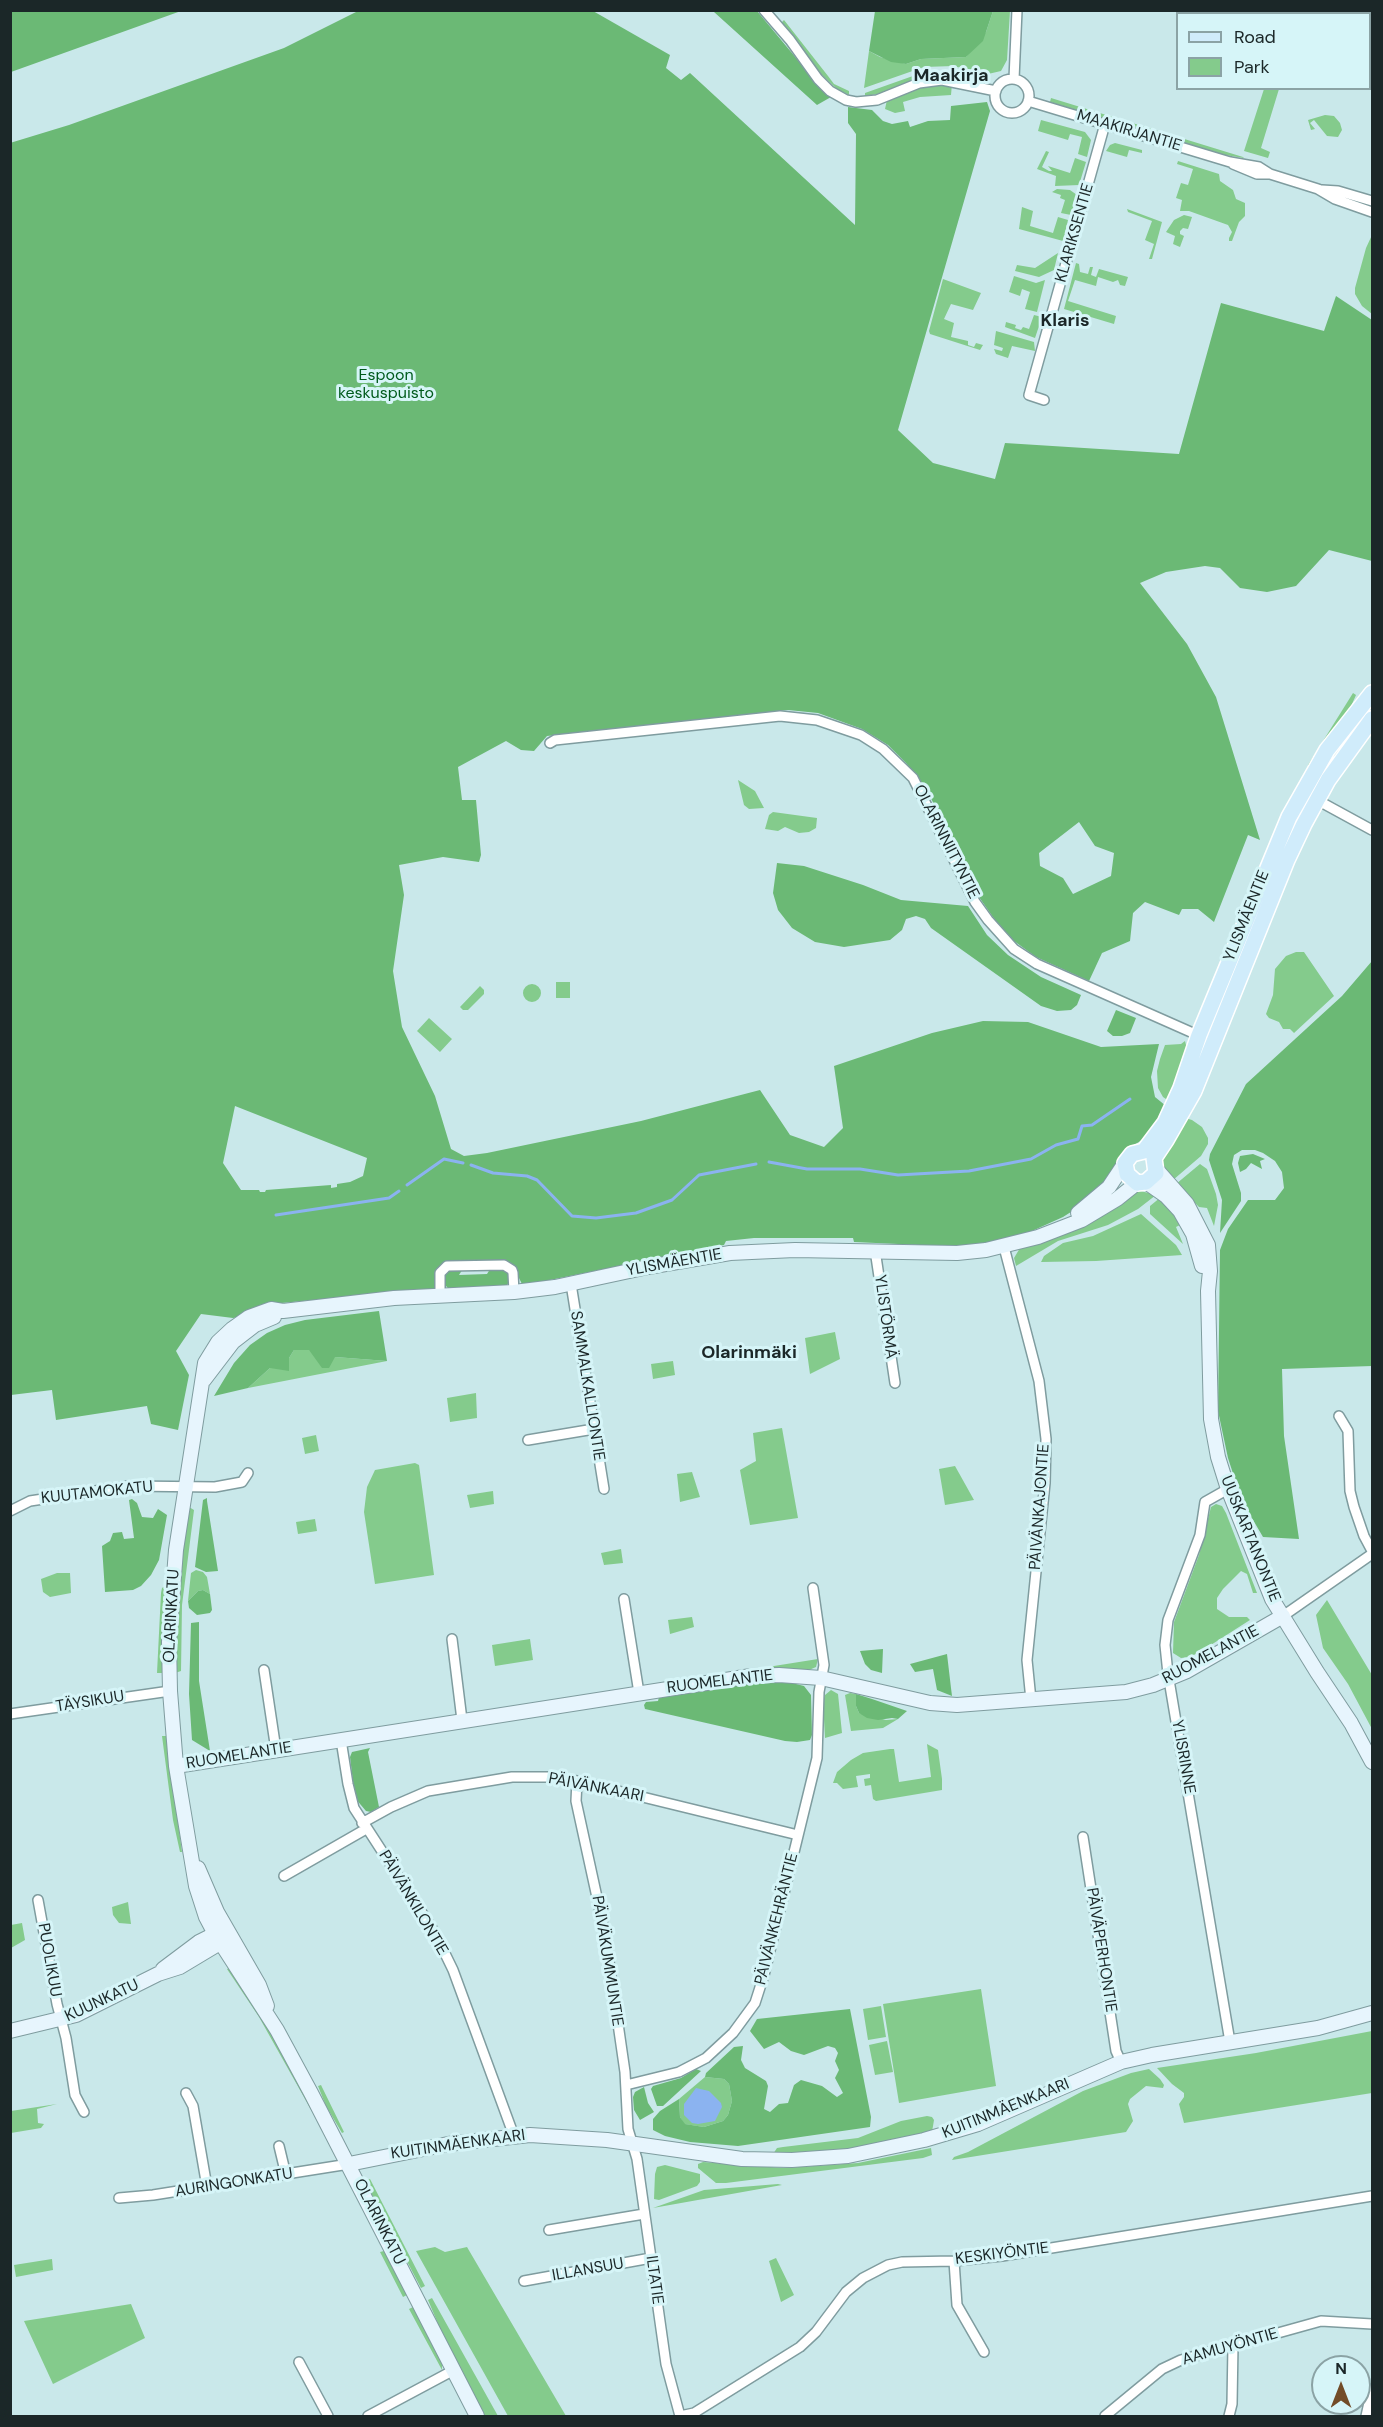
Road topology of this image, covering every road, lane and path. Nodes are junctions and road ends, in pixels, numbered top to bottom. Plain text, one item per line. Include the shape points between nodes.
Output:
1 (764, 10) edge
2 (1017, 10) edge
3 (1014, 79) junction
4 (996, 91) junction
5 (1028, 101) junction
6 (1106, 124) junction
7 (1318, 189) junction
8 (1372, 201) edge
9 (1372, 212) edge
10 (1044, 400) dead end
11 (1372, 693) edge
12 (1372, 719) edge
13 (550, 743) dead end
14 (1317, 800) junction
15 (1372, 830) edge
16 (1206, 1038) junction
17 (1152, 1160) junction
18 (1125, 1162) junction
19 (1142, 1183) junction
20 (1063, 1226) junction
21 (1004, 1246) junction
22 (875, 1250) junction
23 (571, 1284) junction
24 (1208, 1291) junction
25 (514, 1292) junction
26 (440, 1296) junction
27 (235, 1333) joint
28 (895, 1383) dead end
29 (1339, 1416) dead end
30 (594, 1429) junction
31 (528, 1440) dead end
32 (248, 1473) dead end
33 (186, 1487) junction
34 (604, 1489) dead end
35 (1228, 1489) junction
36 (10, 1511) edge
37 (1372, 1552) edge
38 (813, 1588) dead end
39 (624, 1599) dead end
40 (1283, 1616) junction
41 (452, 1639) dead end
42 (264, 1670) dead end
43 (821, 1678) junction
44 (1169, 1679) junction
45 (170, 1691) junction
46 (639, 1693) junction
47 (1031, 1700) junction
48 (10, 1714) edge
49 (462, 1720) junction
50 (341, 1740) junction
51 (276, 1750) junction
52 (1372, 1762) edge
53 (176, 1766) junction
54 (577, 1780) junction
55 (364, 1826) junction
56 (798, 1834) junction
57 (1083, 1837) dead end
58 (284, 1875) dead end
59 (38, 1900) dead end
60 (221, 1937) junction
61 (1372, 2013) edge
62 (61, 2020) junction
63 (10, 2031) edge
64 (1230, 2042) junction
65 (1121, 2062) junction
66 (626, 2085) junction
67 (186, 2092) dead end
68 (84, 2112) dead end
69 (514, 2136) junction
70 (632, 2143) junction
71 (279, 2146) dead end
72 (349, 2164) junction
73 (286, 2175) junction
74 (207, 2187) junction
75 (1372, 2196) edge
76 (119, 2198) dead end
77 (644, 2214) junction
78 (549, 2230) dead end
79 (651, 2258) junction
80 (954, 2261) junction
81 (524, 2281) dead end
82 (1372, 2324) edge
83 (1233, 2345) junction
84 (984, 2352) dead end
85 (299, 2362) dead end
86 (454, 2370) junction
87 (1372, 2389) edge
88 (328, 2416) edge
89 (368, 2416) edge
90 (477, 2416) edge
91 (680, 2416) edge
92 (1105, 2416) edge
93 (1229, 2416) edge
94 (1366, 2416) edge

1 - 4 street via 818,79 846,100 877,100 919,83 942,80
2 - 3 street
3 - 4 street via 1003,81
3 - 5 street via 1027,88
4 - 5 street via 997,104 1006,112 1019,111
5 - 6 street, MAAKIRJANTIE
6 - 7 street, MAAKIRJANTIE via 1230,162 1245,171 1270,174
6 - 10 street, KLARIKSENTIE via 1029,395
7 - 8 street, MAAKIRJANTIE
7 - 9 street, MAAKIRJANTIE via 1335,200
11 - 16 main road, YLISMÄENTIE via 1327,750 1289,817
12 - 14 main road, YLISMÄENTIE
13 - 16 street, OLARINNIITYNTIE via 780,716 803,717 848,729 883,749 914,778 975,902 1014,949 1037,964
14 - 15 street
14 - 16 main road, YLISMÄENTIE
16 - 17 main road, YLISMÄENTIE via 1164,1123
17 - 18 main road via 1132,1154
17 - 19 main road via 1155,1176
17 - 24 main road, UUSKARTANONTIE via 1187,1204 1204,1235 1210,1265
18 - 19 main road via 1127,1174
18 - 20 main road, YLISMÄENTIE via 1109,1187
19 - 20 main road, YLISMÄENTIE via 1082,1220
19 - 24 main road, UUSKARTANONTIE via 1166,1196 1190,1226
20 - 21 main road, YLISMÄENTIE
21 - 22 main road, YLISMÄENTIE via 957,1253
21 - 47 street, PÄIVÄNKAJONTIE via 1039,1381 1045,1428 1045,1483 1027,1660
22 - 23 main road, YLISMÄENTIE via 730,1253
22 - 28 street, YLISTÖRMÄ
23 - 25 main road, YLISMÄENTIE
23 - 30 street, SAMMALKALLIONTIE
24 - 35 main road, UUSKARTANONTIE via 1211,1419
25 - 26 main road, YLISMÄENTIE
25 - 26 street via 512,1270 504,1265 447,1266 440,1273
26 - 27 main road, YLISMÄENTIE via 361,1300 283,1311
27 - 33 main road, OLARINKATU via 204,1380
29 - 37 street via 1348,1431 1350,1491
30 - 31 street
30 - 34 street, SAMMALKALLIONTIE
32 - 33 street, KUUTAMOKATU via 242,1482
33 - 36 street, KUUTAMOKATU via 128,1486 30,1501
33 - 45 main road, OLARINKATU via 171,1602
35 - 40 main road, UUSKARTANONTIE
35 - 44 street, YLISRINNE via 1205,1502 1200,1535 1168,1620
37 - 40 street
38 - 43 street, PÄIVÄNKEHRÄNTIE via 824,1656
39 - 46 street
40 - 44 main road, RUOMELANTIE
40 - 52 main road, UUSKARTANONTIE
41 - 49 street
42 - 51 street
43 - 46 main road, RUOMELANTIE via 751,1676
43 - 47 main road, RUOMELANTIE via 936,1704
43 - 56 street, PÄIVÄNKEHRÄNTIE via 817,1758
44 - 47 main road, RUOMELANTIE via 1126,1692
44 - 64 street, YLISRINNE
45 - 48 street, TÄYSIKUU
45 - 53 main road, OLARINKATU
46 - 49 main road, RUOMELANTIE
49 - 50 main road, RUOMELANTIE
50 - 51 main road, RUOMELANTIE
50 - 55 street, PÄIVÄNKILONTIE via 350,1797
51 - 53 main road, RUOMELANTIE
53 - 60 main road, OLARINKATU via 191,1853
54 - 55 street, PÄIVÄNKAARI via 512,1777 428,1791 391,1807
54 - 56 street, PÄIVÄNKAARI
54 - 66 street, PÄIVÄKUMMUNTIE via 576,1801 605,1934
55 - 58 street, PÄIVÄNKAARI
55 - 69 street, PÄIVÄNKILONTIE via 440,1942
56 - 66 street, PÄIVÄNKEHRÄNTIE via 764,1975 750,2012 716,2051 698,2063 679,2072
57 - 65 street, PÄIVÄPERHONTIE
59 - 62 street, PUOLIKUU
60 - 62 main road, KUUNKATU via 180,1967
60 - 72 main road, OLARINKATU via 259,1984 277,2030
61 - 64 main road, KUITINMÄENKAARI via 1318,2028
62 - 63 main road, KUUNKATU
62 - 68 street, PUOLIKUU via 75,2095
64 - 65 main road, KUITINMÄENKAARI
65 - 70 main road, KUITINMÄENKAARI via 958,2130 848,2156 742,2159
66 - 70 street, PÄIVÄKUMMUNTIE
67 - 74 street via 193,2106
69 - 70 main road, KUITINMÄENKAARI via 566,2136
69 - 72 main road, KUITINMÄENKAARI via 448,2144
70 - 77 street, ILTATIE
71 - 73 street
72 - 73 street, AURINGONKATU
72 - 86 main road, OLARINKATU
73 - 74 street, AURINGONKATU
74 - 76 street, AURINGONKATU
75 - 80 street, KESKIYÖNTIE
77 - 78 street
77 - 79 street, ILTATIE
79 - 81 street, ILLANSUU
79 - 91 street, ILTATIE via 666,2364
80 - 84 street via 957,2305
80 - 91 street, KESKIYÖNTIE via 902,2262 877,2270 846,2292 800,2347 694,2413
82 - 83 street, AAMUYÖNTIE via 1321,2321
83 - 92 street, AAMUYÖNTIE via 1171,2364
83 - 93 street
85 - 88 street
86 - 89 street
86 - 90 main road, OLARINKATU
87 - 94 street

